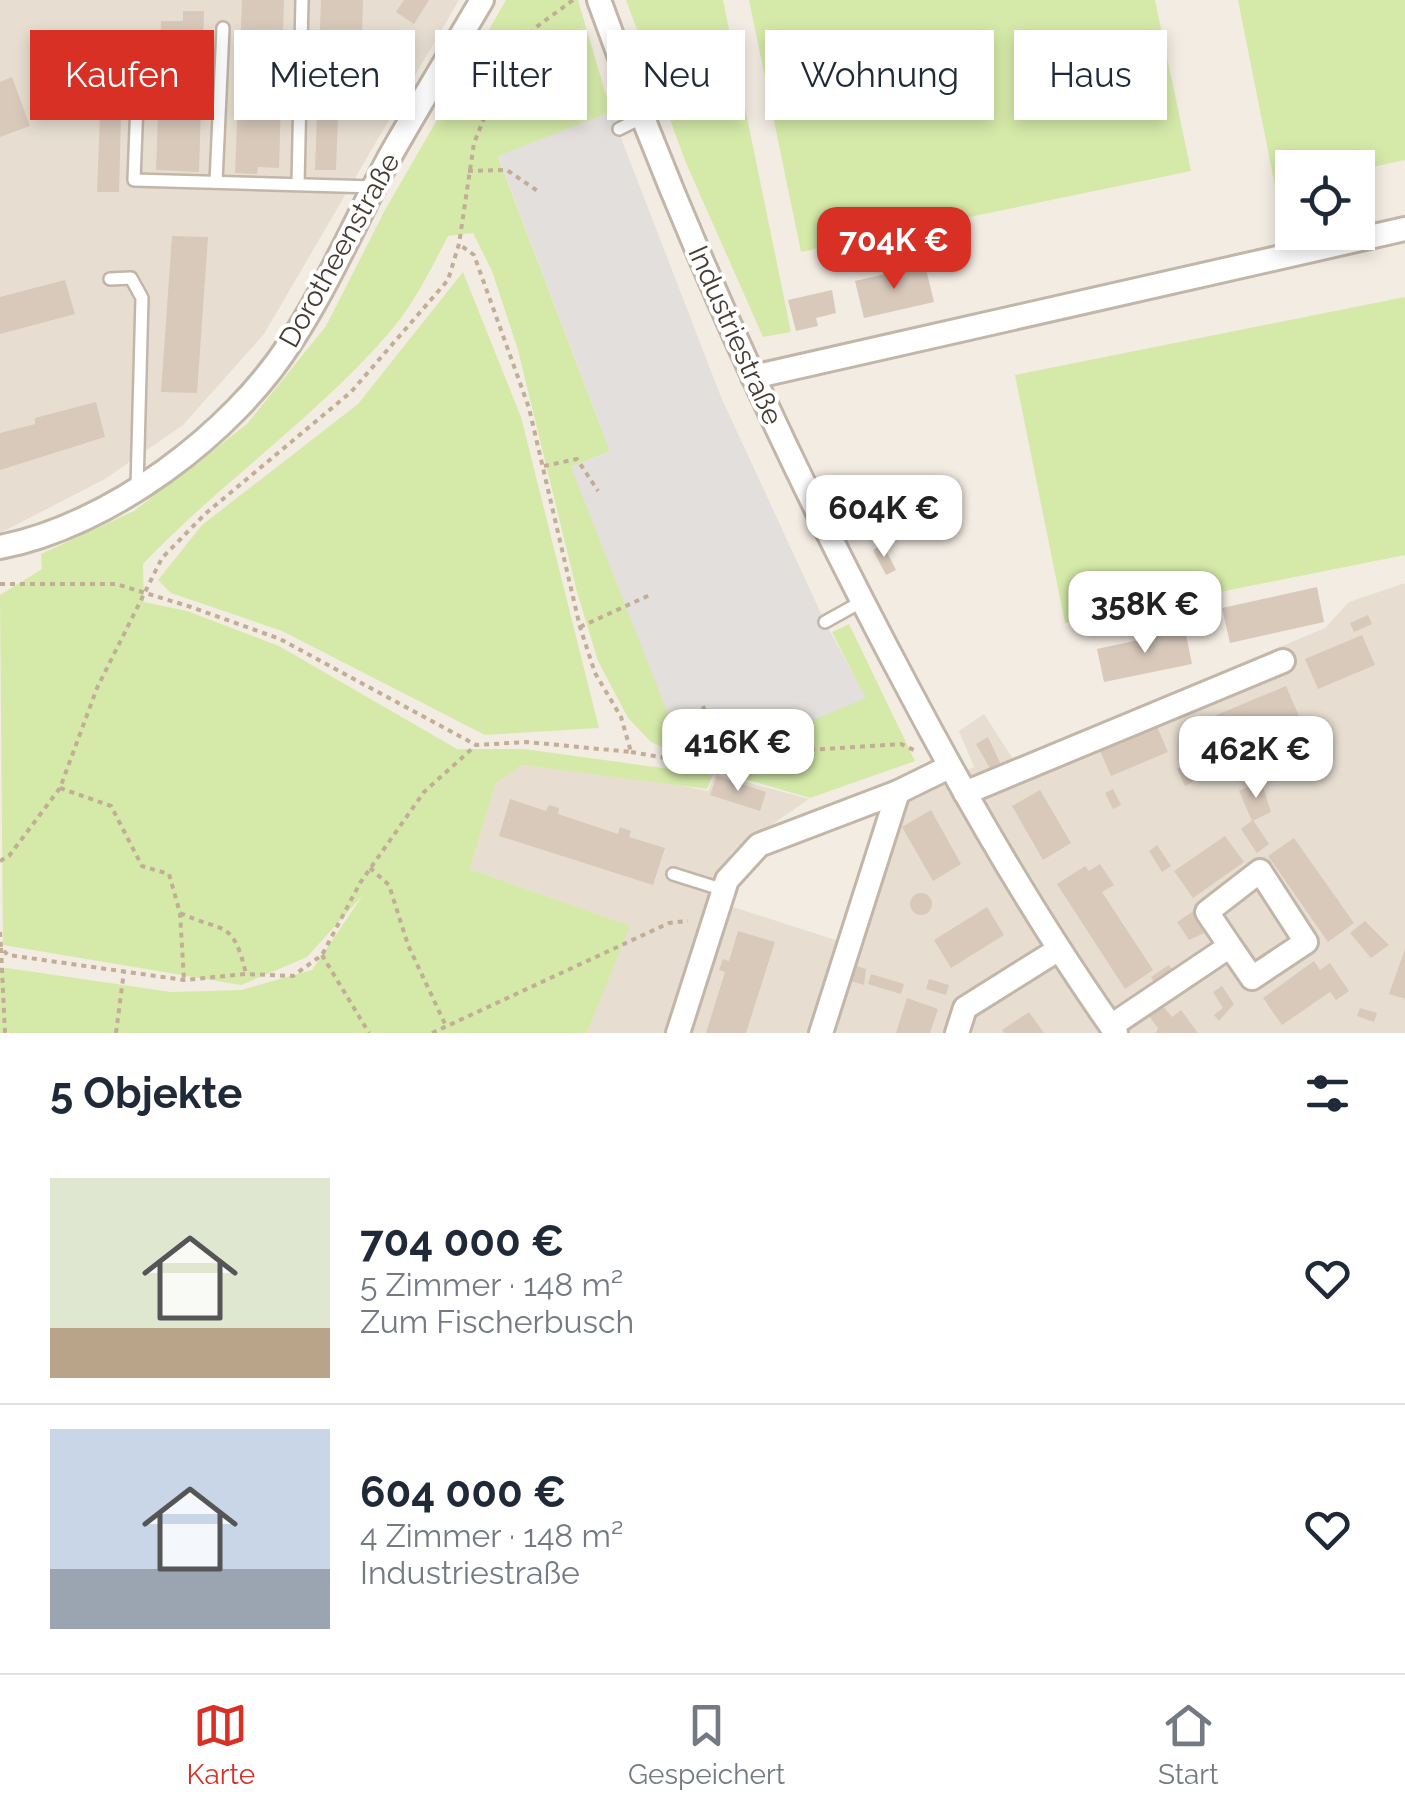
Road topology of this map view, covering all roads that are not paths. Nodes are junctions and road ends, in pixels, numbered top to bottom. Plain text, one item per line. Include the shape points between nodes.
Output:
1 (302, 0) edge
2 (482, 0) edge
3 (599, 0) edge
4 (222, 28) dead end
5 (610, 30) edge
6 (136, 120) edge
7 (637, 120) edge
8 (642, 120) edge
9 (619, 129) dead end
10 (216, 182) junction
11 (298, 184) junction
12 (374, 186) junction
13 (1405, 228) edge
14 (110, 279) dead end
15 (753, 377) junction
16 (137, 491) junction
17 (0, 547) edge
18 (861, 602) junction
19 (825, 622) dead end
20 (1283, 661) dead end
21 (949, 767) junction
22 (898, 792) junction
23 (965, 793) junction
24 (673, 874) dead end
25 (724, 890) junction
26 (1230, 946) junction
27 (1056, 951) junction
28 (1114, 1030) edge
29 (678, 1033) edge
30 (821, 1033) edge
31 (957, 1033) edge

1 - 11 lane
2 - 12 street, Dorotheenstraße
3 - 5 street, Industriestraße
4 - 10 lane
6 - 10 lane via 134,180
7 - 9 lane
8 - 15 street, Industriestraße
10 - 11 lane
11 - 12 lane
12 - 16 street, Dorotheenstraße via 291,342 214,434
13 - 15 street
14 - 16 lane via 131,278 142,298
15 - 18 street, Industriestraße
16 - 17 street, Dorotheenstraße via 42,539
18 - 19 lane
18 - 21 street, Industriestraße
20 - 23 street
21 - 22 street
21 - 23 street, Industriestraße
22 - 25 street via 759,845
22 - 30 street
23 - 27 street, Industriestraße
24 - 25 lane
25 - 29 street
26 - 26 street via 1252,978 1306,942 1260,871 1207,912
26 - 28 street
27 - 28 street, Industriestraße
27 - 31 street via 965,1008

